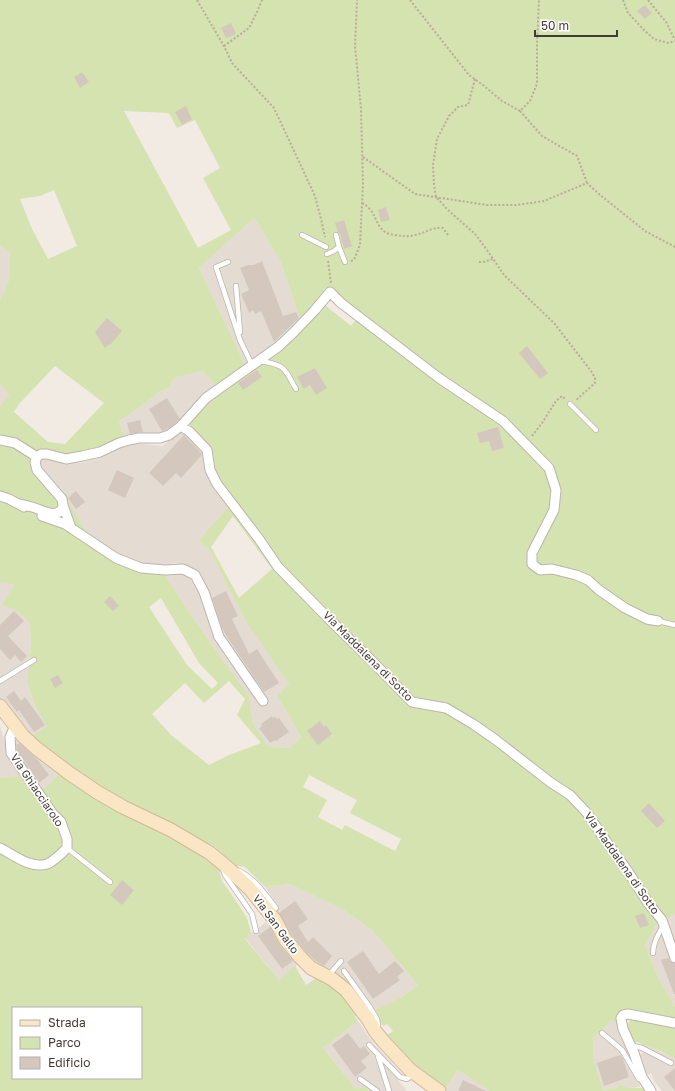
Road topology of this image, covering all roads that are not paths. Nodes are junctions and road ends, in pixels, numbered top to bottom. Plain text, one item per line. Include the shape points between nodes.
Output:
1 (302, 235) dead end
2 (336, 235) dead end
3 (326, 247) road end
4 (339, 247) junction
5 (327, 254) dead end
6 (228, 262) dead end
7 (344, 262) road end
8 (236, 286) dead end
9 (240, 340) junction
10 (255, 363) junction
11 (296, 389) dead end
12 (570, 404) road end
13 (181, 426) junction
14 (596, 430) dead end
15 (0, 440) edge
16 (37, 457) junction
17 (0, 496) edge
18 (19, 504) junction
19 (63, 505) junction
20 (70, 528) junction
21 (658, 621) joint
22 (675, 625) edge
23 (34, 660) dead end
24 (0, 681) edge
25 (263, 701) dead end
26 (5, 709) edge
27 (19, 731) junction
28 (0, 848) edge
29 (67, 848) junction
30 (224, 864) junction
31 (110, 882) dead end
32 (276, 908) dead end
33 (664, 925) junction
34 (256, 931) dead end
35 (653, 953) dead end
36 (675, 958) edge
37 (341, 961) dead end
38 (344, 971) dead end
39 (328, 976) junction
40 (675, 1022) edge
41 (375, 1031) junction
42 (602, 1033) dead end
43 (369, 1045) dead end
44 (630, 1045) junction
45 (378, 1054) junction
46 (671, 1063) dead end
47 (415, 1074) junction
48 (360, 1079) dead end
49 (644, 1081) junction
50 (377, 1091) edge
51 (390, 1091) edge
52 (439, 1091) edge
53 (650, 1091) edge

1 - 3 lane
2 - 4 lane
4 - 5 lane
4 - 7 lane
6 - 9 lane via 216,267
8 - 9 lane
9 - 10 lane
10 - 11 lane via 274,363 282,366
10 - 13 street via 206,398
10 - 21 street via 293,333 330,292 439,378 503,421 549,468 556,490 554,510 532,553 532,564 540,570 552,568 588,580 625,608 647,619
12 - 14 lane
13 - 16 street via 160,438 129,440 100,452 82,456 66,459 41,454
13 - 33 street, Via Maddalena di Sotto via 207,450 210,470 216,484 278,567 412,702 446,708 491,736 570,795 587,813
15 - 16 street via 15,443
16 - 19 street via 37,470 62,500
17 - 18 street
18 - 19 street via 51,514 56,514
18 - 20 street
19 - 20 street
20 - 25 street via 116,558 134,566 165,570 183,569 195,575 204,592 219,637
21 - 22 lane
23 - 24 lane
26 - 27 street, Via San Gallo
27 - 29 street, Via Ghiacciarolo via 10,737 11,753 53,814 62,822
27 - 30 street, Via San Gallo via 69,774 123,807 171,830
28 - 29 street via 34,865 48,864
29 - 31 lane
30 - 32 lane via 242,872 264,892
30 - 34 lane via 225,875 252,914
30 - 39 street, Via San Gallo via 255,895 300,957 312,968
33 - 35 lane via 656,937
33 - 36 street, Via Maddalena di Sotto
37 - 39 lane
38 - 41 lane via 377,1019
39 - 41 street, Via San Gallo via 346,990
40 - 44 street via 623,1015 623,1029
41 - 47 street, Via San Gallo
42 - 49 lane via 622,1050 639,1080
43 - 45 lane
44 - 46 lane via 642,1048
44 - 49 street
45 - 47 lane via 402,1079 408,1079
45 - 51 lane
47 - 52 street, Via San Gallo
48 - 50 lane
49 - 53 street

